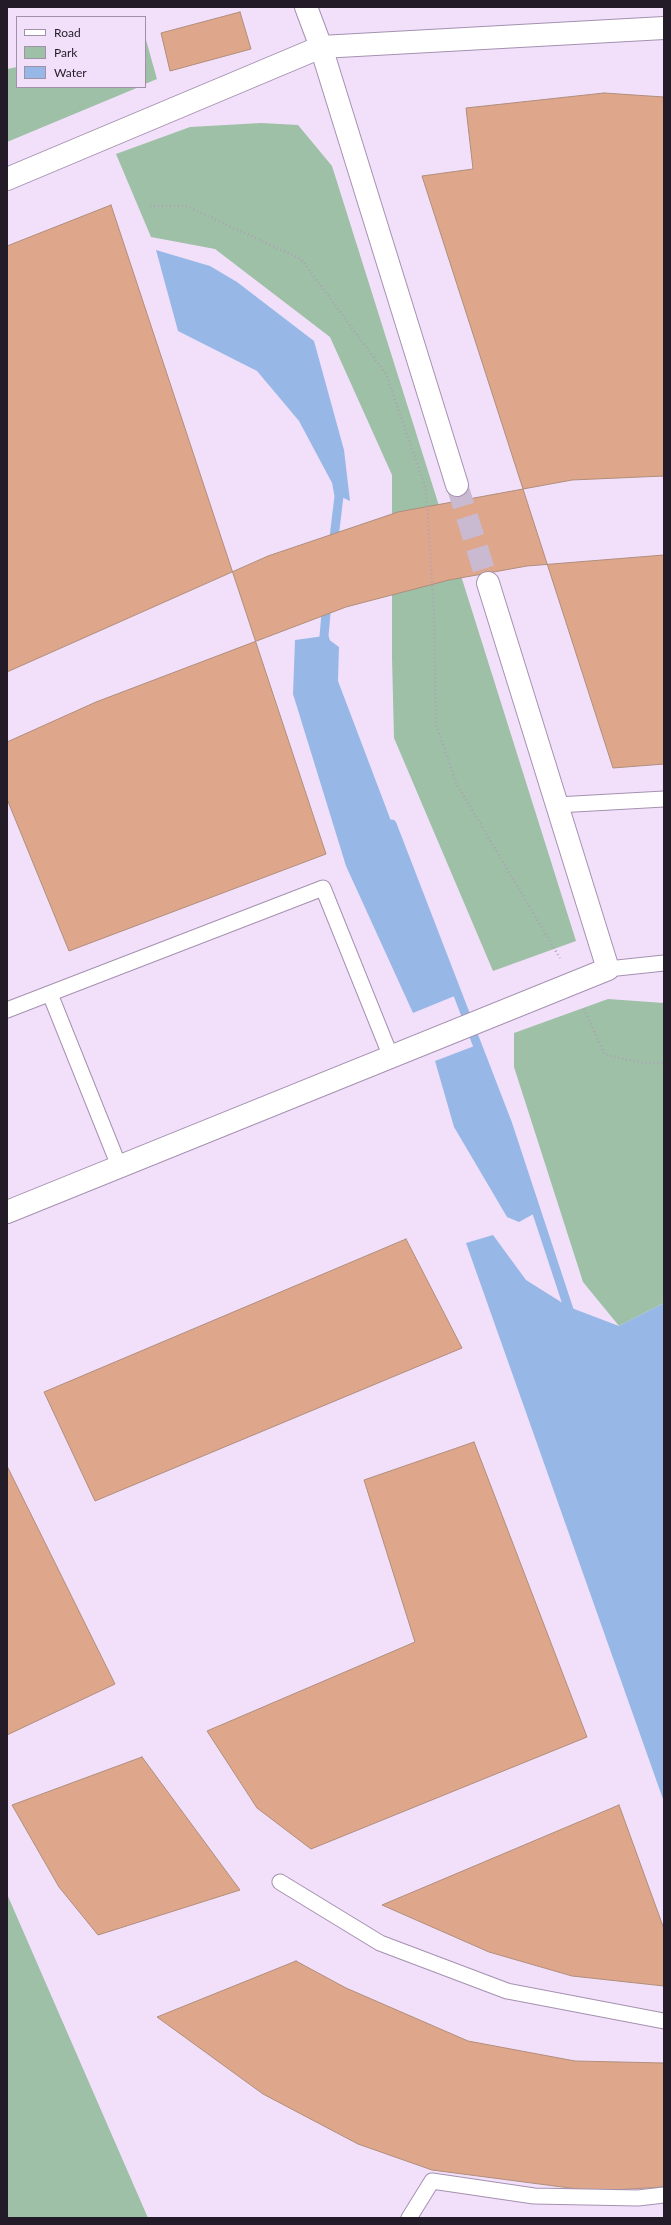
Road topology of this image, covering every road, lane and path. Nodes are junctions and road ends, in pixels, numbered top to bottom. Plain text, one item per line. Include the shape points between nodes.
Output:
1 (306, 7) edge
2 (664, 28) edge
3 (321, 47) junction
4 (7, 179) edge
5 (150, 206) dead end
6 (458, 485) tunnel mouth
7 (488, 583) tunnel mouth
8 (664, 799) edge
9 (557, 805) junction
10 (664, 963) edge
11 (608, 969) junction
12 (574, 982) junction
13 (50, 994) junction
14 (7, 1010) edge
15 (391, 1057) junction
16 (664, 1063) edge
17 (120, 1166) junction
18 (7, 1212) edge
19 (280, 1882) dead end
20 (664, 2021) edge
21 (664, 2195) edge
22 (409, 2218) edge

1 - 3 street
2 - 3 street
3 - 4 street
3 - 6 street
5 - 12 path via 186,206 301,259 386,374 426,489 434,612 436,724 456,783
7 - 9 street
8 - 9 lane
9 - 11 street
10 - 11 lane
11 - 12 street
12 - 15 street
12 - 16 path via 586,1016 606,1054 645,1063
13 - 14 lane
13 - 15 lane via 323,888
13 - 17 lane
15 - 17 street
17 - 18 street
19 - 20 lane via 380,1943 507,1991
21 - 22 lane via 638,2198 534,2196 432,2181

